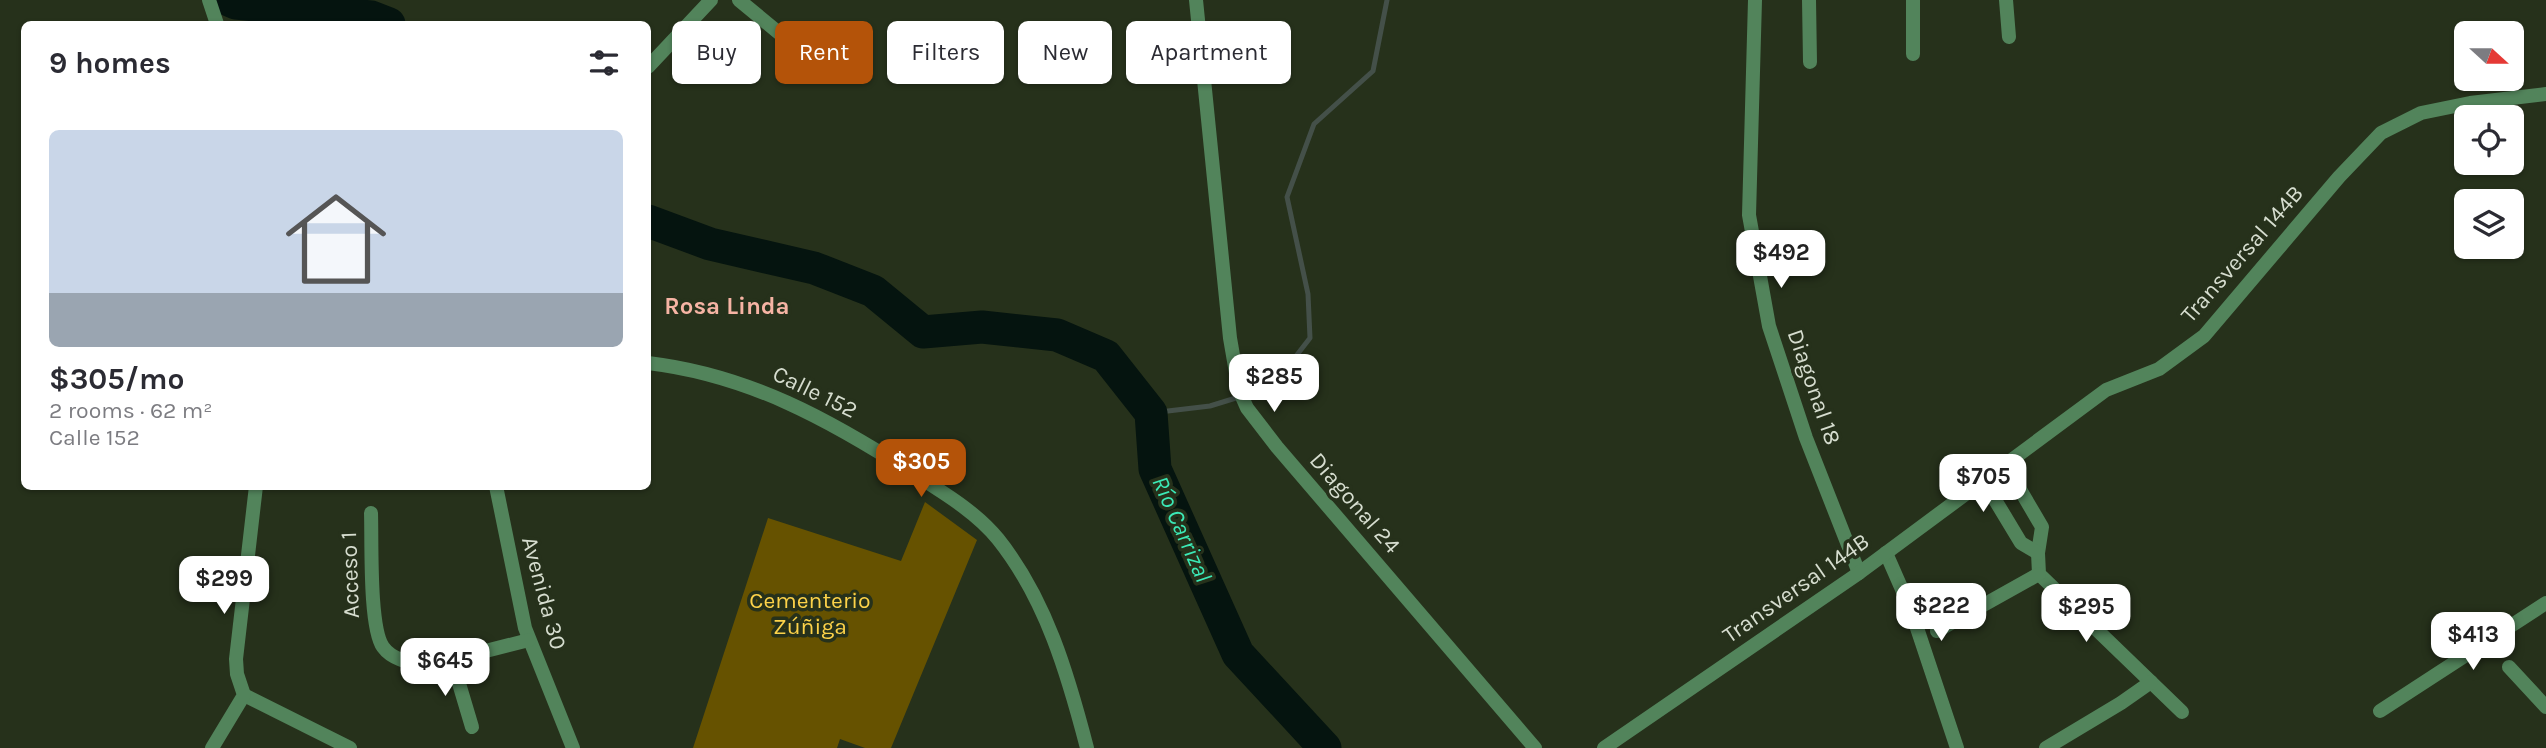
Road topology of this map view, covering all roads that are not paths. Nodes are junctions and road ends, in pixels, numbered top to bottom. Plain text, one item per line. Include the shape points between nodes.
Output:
1 (209, 0) edge
2 (712, 0) edge
3 (739, 0) edge
4 (1196, 0) edge
5 (1755, 0) edge
6 (1809, 0) edge
7 (1913, 0) edge
8 (2006, 0) edge
9 (216, 21) edge
10 (775, 30) edge
11 (2009, 37) dead end
12 (1913, 54) dead end
13 (1810, 62) dead end
14 (651, 64) edge
15 (2546, 94) edge
16 (651, 364) edge
17 (2005, 464) junction
18 (1983, 480) junction
19 (256, 490) edge
20 (497, 490) edge
21 (370, 513) dead end
22 (1886, 553) junction
23 (2038, 553) junction
24 (1859, 573) junction
25 (2039, 574) junction
26 (2546, 603) edge
27 (1937, 631) dead end
28 (528, 640) junction
29 (452, 660) junction
30 (2509, 667) dead end
31 (2151, 682) junction
32 (244, 695) junction
33 (2546, 707) edge
34 (2380, 711) dead end
35 (2182, 712) dead end
36 (472, 727) dead end
37 (212, 748) edge
38 (350, 748) edge
39 (573, 748) edge
40 (1087, 748) edge
41 (1535, 748) edge
42 (1604, 748) edge
43 (1957, 748) edge
44 (2046, 748) edge

1 - 9 street
2 - 14 street
3 - 10 street
4 - 41 street, Diagonal 24 via 1230,338 1239,390 1247,408
5 - 24 street, Diagonal 18 via 1749,215 1769,326 1806,438
6 - 13 street
7 - 12 street
8 - 11 street
15 - 17 street, Transversal 144B via 2421,113 2381,133 2204,336 2159,369 2106,390
16 - 40 street, Calle 152 via 725,378 776,396 882,453 982,522 1034,594 1073,695
17 - 18 street, Transversal 144B
17 - 23 street via 2042,527
18 - 22 street, Transversal 144B
18 - 23 street via 2021,543
19 - 32 street via 236,659
20 - 28 street, Avenida 30
21 - 29 street, Acceso 1 via 376,629 383,648 395,657 427,666
22 - 24 street, Transversal 144B
22 - 43 street via 1911,610
23 - 25 street
24 - 42 street, Transversal 144B
25 - 27 street
25 - 31 street
26 - 34 street
28 - 29 street, Acceso 1
28 - 39 street, Avenida 30
29 - 36 street
30 - 33 street
31 - 35 street
31 - 44 street
32 - 37 street
32 - 38 street

